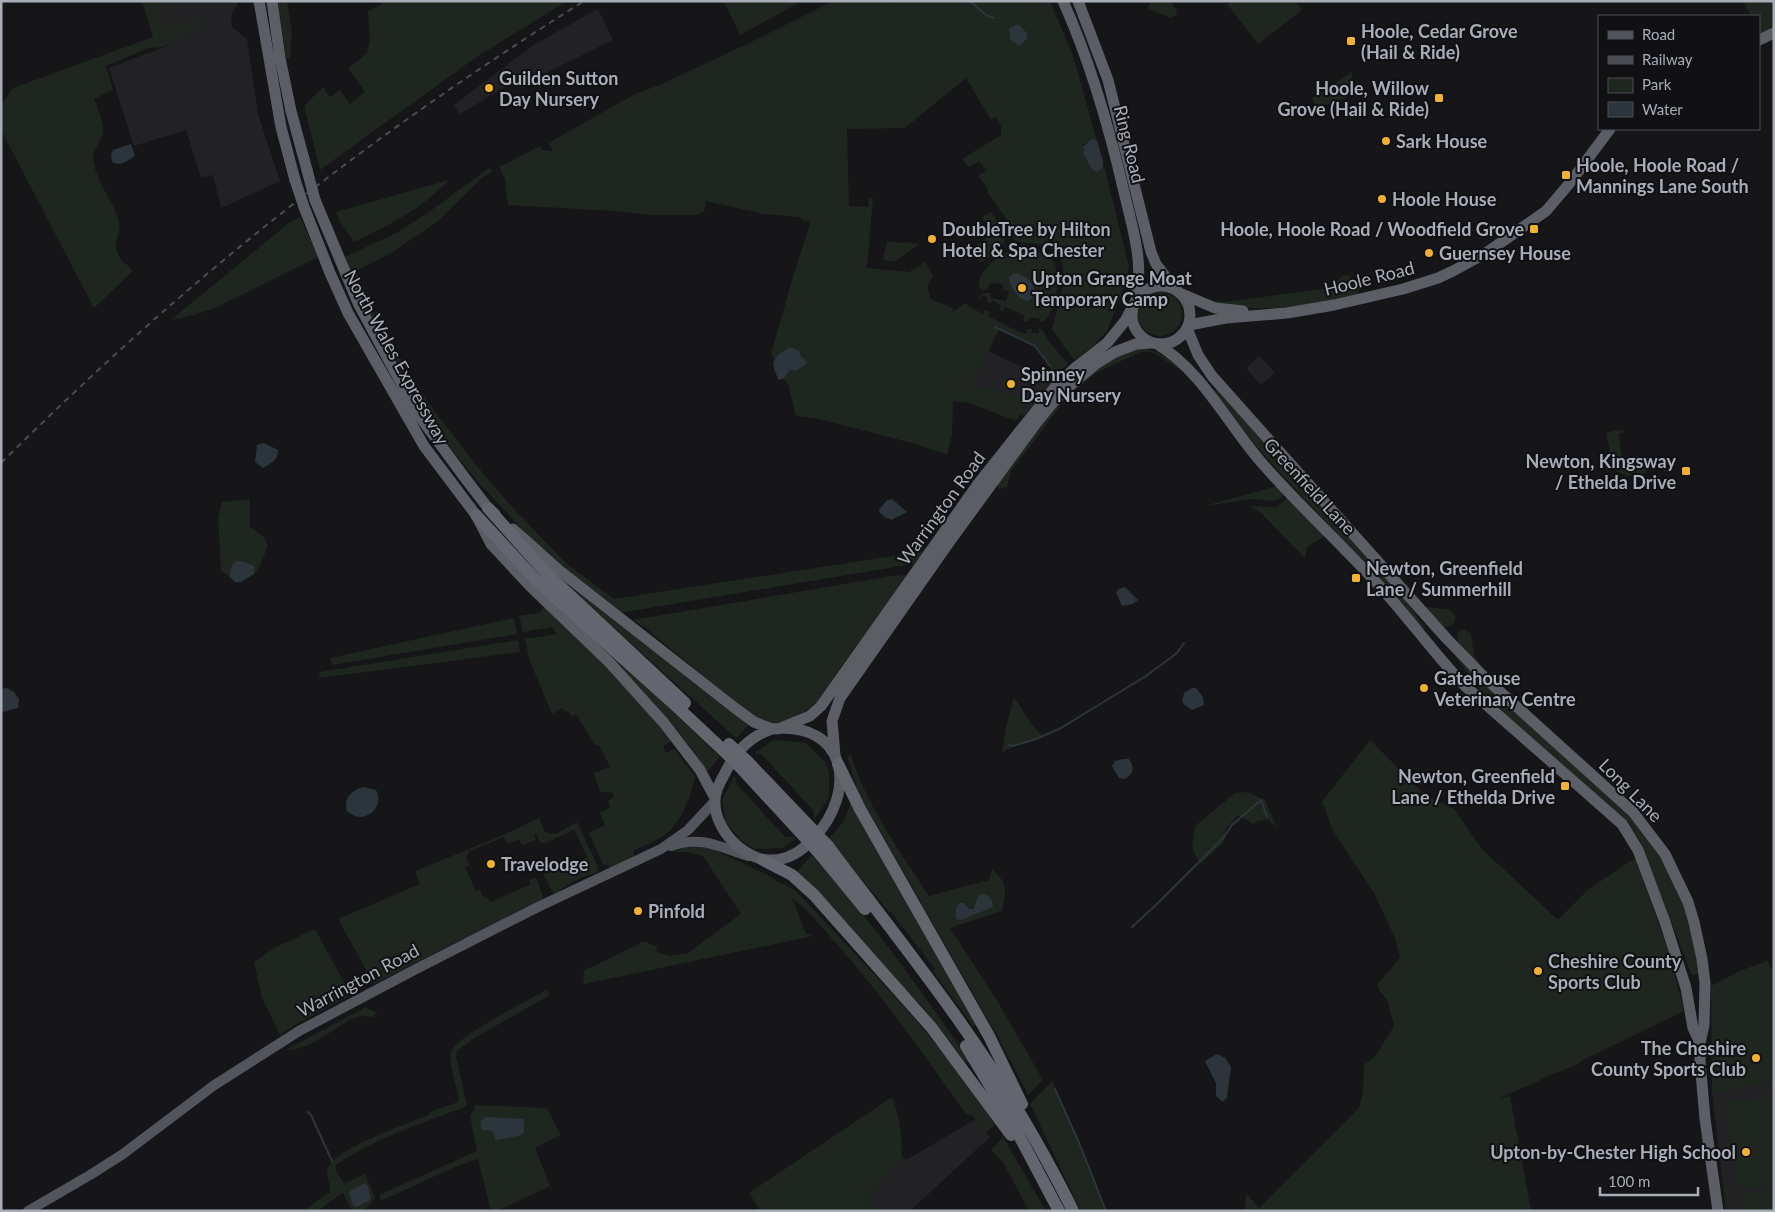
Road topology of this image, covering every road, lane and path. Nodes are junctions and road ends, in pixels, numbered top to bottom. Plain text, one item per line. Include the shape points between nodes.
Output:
1 (259, 1) edge
2 (272, 1) edge
3 (1063, 1) edge
4 (1078, 1) edge
5 (1774, 33) edge
6 (1760, 40) edge
7 (1609, 130) edge
8 (1178, 291) junction
9 (1135, 302) junction
10 (1287, 313) junction
11 (1188, 326) junction
12 (1155, 343) junction
13 (488, 508) junction
14 (476, 515) junction
15 (945, 540) junction
16 (1447, 639) joint
17 (1437, 654) joint
18 (775, 729) junction
19 (726, 747) junction
20 (836, 759) junction
21 (715, 800) junction
22 (661, 849) junction
23 (760, 859) junction
24 (1700, 1043) junction
25 (1016, 1118) junction
26 (28, 1211) edge
27 (1059, 1211) edge
28 (1073, 1211) edge
29 (1718, 1211) edge

1 - 14 highway, North Wales Expressway, bridge via 281,127 304,207 330,273 348,313 424,446
2 - 13 highway, North Wales Expressway, bridge via 291,111 315,200 358,305 417,413
3 - 9 highway, Ring Road via 1091,70 1114,148 1140,264
4 - 8 highway, Ring Road via 1110,88 1151,252 1156,264
5 - 6 highway
7 - 10 highway, Hoole Road via 1570,184 1546,210 1486,253 1438,278 1410,287
8 - 9 highway via 1166,286 1149,288
8 - 10 highway, Hoole Road via 1214,308
8 - 11 highway via 1190,308
9 - 12 highway via 1133,323 1144,338
9 - 15 highway, Warrington Road via 1107,343 1056,386 978,484
10 - 11 highway, Hoole Road via 1226,318
11 - 12 highway via 1175,341
11 - 16 highway, Greenfield Lane via 1198,355 1212,376
12 - 15 highway, Warrington Road via 1136,344 1115,352 1097,363 1056,399
12 - 17 highway, Greenfield Lane via 1175,355 1192,372 1263,464 1384,590
13 - 18 highway, North Wales Expressway via 560,571 739,712 754,722
13 - 19 highway via 546,573
14 - 19 highway via 536,580
14 - 21 highway, North Wales Expressway via 491,544 615,669 668,728 700,770
15 - 18 highway, Warrington Road via 912,578 821,706 810,716
15 - 20 highway, Warrington Road via 925,578 840,698 832,721
16 - 24 highway, Long Lane via 1485,678 1633,812 1665,854 1688,902 1699,943 1705,983
17 - 24 highway, Long Lane via 1465,686 1622,824 1638,850 1668,932 1686,988 1693,1028
18 - 20 highway via 811,732 828,744
18 - 21 highway via 754,737 743,746 728,766
19 - 25 highway, bridge via 823,850 938,992
20 - 23 highway via 840,777 838,796 823,828 798,852 781,859
20 - 25 highway via 860,809 989,1036
21 - 22 main road, Warrington Road via 688,830
21 - 23 highway via 728,838
22 - 23 main road via 684,841 702,841
22 - 26 main road, Warrington Road via 530,911 299,1031 214,1086 123,1154
23 - 25 highway via 792,875 814,895
24 - 29 highway, Long Lane via 1705,1119
25 - 27 highway via 1031,1157
25 - 28 highway

